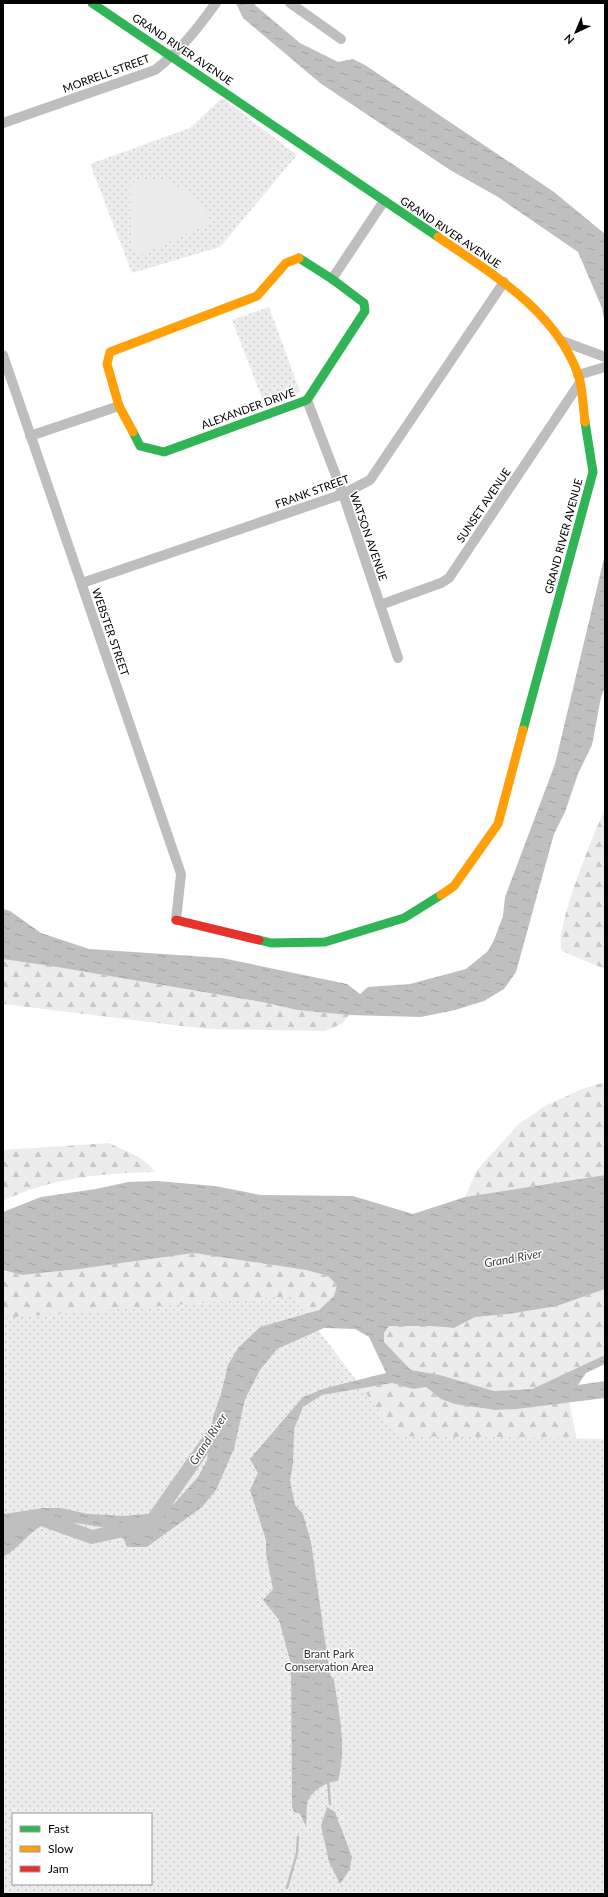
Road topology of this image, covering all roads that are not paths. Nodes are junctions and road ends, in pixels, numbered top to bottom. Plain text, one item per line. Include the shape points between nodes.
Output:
1 (92, 3) edge
2 (216, 3) edge
3 (290, 3) edge
4 (342, 38) dead end
5 (173, 56) junction
6 (3, 123) edge
7 (384, 201) junction
8 (332, 279) junction
9 (504, 282) junction
10 (562, 341) junction
11 (3, 355) edge
12 (605, 357) edge
13 (605, 367) edge
14 (579, 380) junction
15 (307, 400) junction
16 (119, 406) junction
17 (30, 436) junction
18 (342, 494) junction
19 (82, 584) junction
20 (380, 605) junction
21 (398, 658) dead end
22 (176, 920) joint

1 - 5 street, GRAND RIVER AVENUE
2 - 5 street, MORRELL STREET via 188,41
3 - 4 street
5 - 6 street, MORRELL STREET via 155,70
5 - 7 street, GRAND RIVER AVENUE
7 - 8 street
7 - 9 street, GRAND RIVER AVENUE
8 - 15 street, ALEXANDER DRIVE via 364,303 365,312
8 - 16 street, ALEXANDER DRIVE via 299,258 286,263 258,296 110,352 107,364
9 - 10 street, GRAND RIVER AVENUE via 550,324
9 - 18 street, FRANK STREET via 370,480
10 - 12 street
10 - 14 street, GRAND RIVER AVENUE
11 - 17 street, WEBSTER STREET
13 - 14 street
14 - 20 street, SUNSET AVENUE via 449,578
14 - 22 street, GRAND RIVER AVENUE via 593,472 498,824 454,886 404,918 325,942 271,943
15 - 16 street, ALEXANDER DRIVE via 164,452 140,446
15 - 18 street, WATSON AVENUE
16 - 17 street
17 - 19 street, WEBSTER STREET
18 - 19 street, FRANK STREET
18 - 20 street, WATSON AVENUE
19 - 22 street, WEBSTER STREET via 181,874
20 - 21 street, WATSON AVENUE

